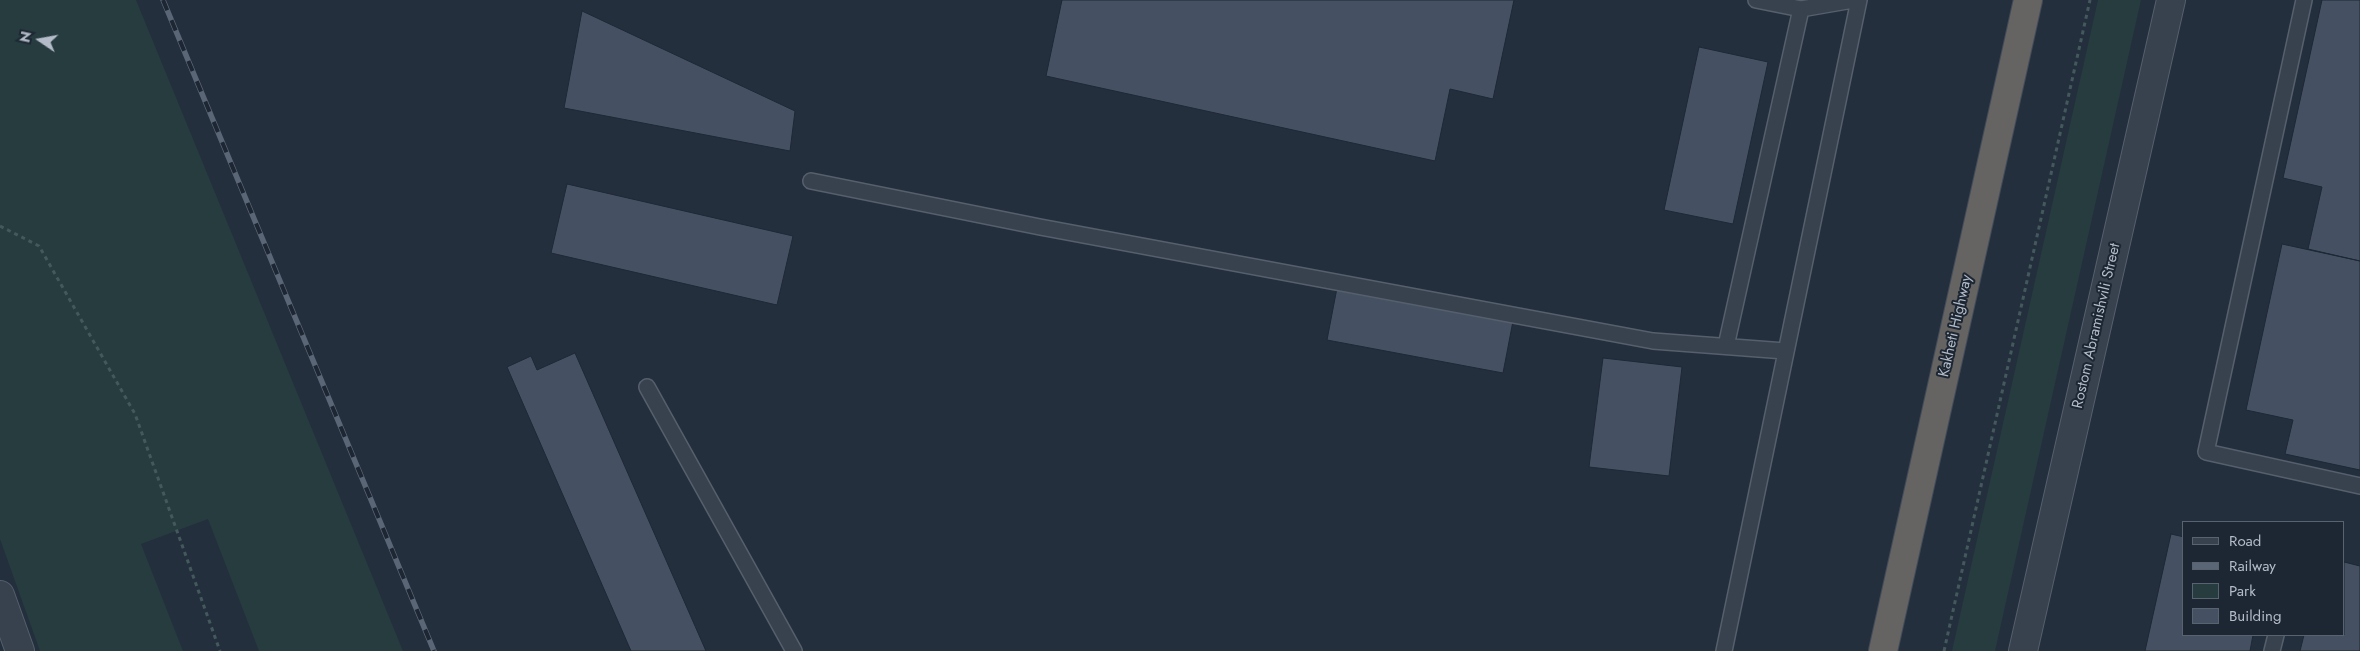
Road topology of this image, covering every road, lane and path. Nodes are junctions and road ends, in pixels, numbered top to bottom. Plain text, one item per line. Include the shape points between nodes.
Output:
1 (1756, 0) edge
2 (1854, 0) edge
3 (1859, 0) edge
4 (2028, 0) edge
5 (2090, 0) edge
6 (2172, 0) edge
7 (2304, 0) edge
8 (1801, 9) junction
9 (812, 181) dead end
10 (0, 226) edge
11 (1726, 346) junction
12 (1785, 350) junction
13 (647, 387) dead end
14 (2360, 486) edge
15 (0, 595) edge
16 (2276, 636) edge
17 (20, 651) edge
18 (220, 651) edge
19 (794, 651) edge
20 (1724, 651) edge
21 (1883, 651) edge
22 (1944, 651) edge
23 (2023, 651) edge
24 (2272, 651) edge

1 - 8 lane
2 - 8 lane
3 - 12 lane
4 - 21 highway, Kakheti Highway
5 - 22 path
6 - 23 street, Rostom Abramishvili Street
7 - 14 lane via 2206,452
8 - 11 lane
9 - 11 lane via 1040,227 1653,341
10 - 18 path via 39,246 135,414
11 - 12 lane
12 - 20 lane
13 - 19 lane
15 - 17 street
16 - 24 lane

